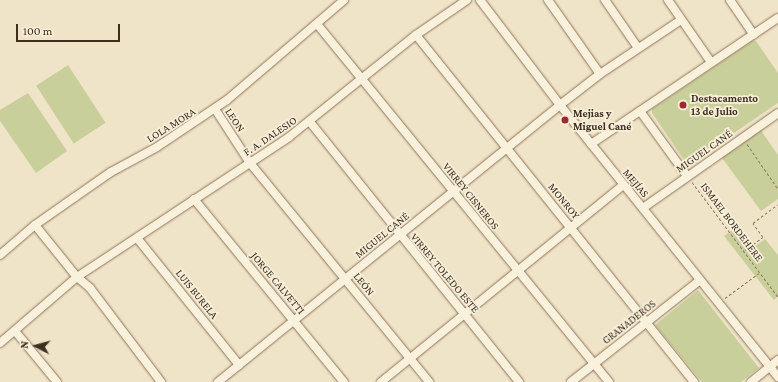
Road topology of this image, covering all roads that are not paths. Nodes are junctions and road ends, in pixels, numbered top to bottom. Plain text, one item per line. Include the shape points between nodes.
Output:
1 (344, 0) edge
2 (467, 0) edge
3 (480, 0) edge
4 (548, 0) edge
5 (605, 0) edge
6 (668, 0) edge
7 (730, 0) edge
8 (778, 18) edge
9 (681, 20) junction
10 (317, 24) junction
11 (754, 34) junction
12 (416, 35) junction
13 (638, 48) junction
14 (711, 62) junction
15 (600, 74) junction
16 (362, 80) junction
17 (560, 105) junction
18 (215, 110) junction
19 (640, 111) junction
20 (778, 113) edge
21 (310, 122) junction
22 (591, 144) junction
23 (507, 149) junction
24 (250, 162) junction
25 (687, 176) junction
26 (623, 185) junction
27 (454, 192) junction
28 (194, 200) junction
29 (643, 208) junction
30 (35, 225) junction
31 (571, 226) junction
32 (400, 235) junction
33 (137, 238) junction
34 (0, 255) edge
35 (518, 270) junction
36 (77, 277) junction
37 (346, 278) junction
38 (700, 280) junction
39 (465, 313) junction
40 (294, 320) junction
41 (646, 322) junction
42 (15, 331) junction
43 (0, 343) edge
44 (410, 359) junction
45 (778, 360) edge
46 (594, 363) junction
47 (239, 365) junction
48 (769, 367) junction
49 (778, 377) edge
50 (57, 382) edge
51 (161, 382) edge
52 (218, 382) edge
53 (344, 382) edge
54 (381, 382) edge
55 (429, 382) edge
56 (519, 382) edge
57 (571, 382) edge
58 (609, 382) edge
59 (694, 382) edge
60 (751, 382) edge

1 - 10 street, LOLA MORA
2 - 12 street, F. A. DALESIO
3 - 17 street, MEJÍAS
4 - 15 street
5 - 13 street
6 - 9 street
7 - 11 street
8 - 11 street
9 - 13 street, MIGUEL CANÉ
9 - 14 street
10 - 16 street, VIRREY CISNEROS
10 - 18 street, LOLA MORA
11 - 14 street
12 - 16 street, F. A. DALESIO
12 - 23 street, MONROY
13 - 15 street, MIGUEL CANÉ
14 - 19 street
15 - 17 street, MIGUEL CANÉ
16 - 21 street, F. A. DALESIO
16 - 27 street, VIRREY CISNEROS
17 - 22 street, MEJÍAS
17 - 23 street, MIGUEL CANÉ
18 - 24 street, LEON
18 - 30 street, LOLA MORA via 157,147 111,172
19 - 22 street
19 - 25 street
20 - 25 street, MIGUEL CANÉ
21 - 24 street, F. A. DALESIO
21 - 32 street, VIRREY TOLEDO ESTE
22 - 26 street, MEJÍAS
23 - 27 street, MIGUEL CANÉ
23 - 31 street, MONROY
24 - 28 street, F. A. DALESIO
24 - 37 street, LEÓN
25 - 29 street, MIGUEL CANÉ
26 - 29 street, MEJÍAS
26 - 31 street
27 - 32 street, MIGUEL CANÉ
27 - 35 street, VIRREY CISNEROS
28 - 33 street, F. A. DALESIO
28 - 40 street, JORGE CALVETTI
29 - 38 street, MEJÍAS
30 - 34 street, LOLA MORA
30 - 36 street
31 - 35 street
31 - 41 street, MONROY
32 - 37 street, MIGUEL CANÉ
32 - 39 street, VIRREY TOLEDO ESTE
33 - 36 street, F. A. DALESIO
33 - 47 street, LUIS BURELA
35 - 39 street
35 - 46 street, VIRREY CISNEROS
36 - 42 street, F. A. DALESIO
36 - 51 street via 90,288
37 - 40 street, MIGUEL CANÉ
37 - 44 street, LEÓN
38 - 41 street, GRANADEROS
38 - 48 street, MEJÍAS
39 - 44 street
39 - 56 street, VIRREY TOLEDO ESTE
40 - 47 street, MIGUEL CANÉ
40 - 53 street, JORGE CALVETTI
41 - 46 street, GRANADEROS
41 - 59 street, MONROY
42 - 43 street, F. A. DALESIO
42 - 50 street
44 - 54 street
44 - 55 street, LEÓN
45 - 48 street
46 - 57 street, GRANADEROS
46 - 58 street, VIRREY CISNEROS
47 - 52 street, MIGUEL CANÉ
48 - 49 street, MEJÍAS
48 - 60 street

